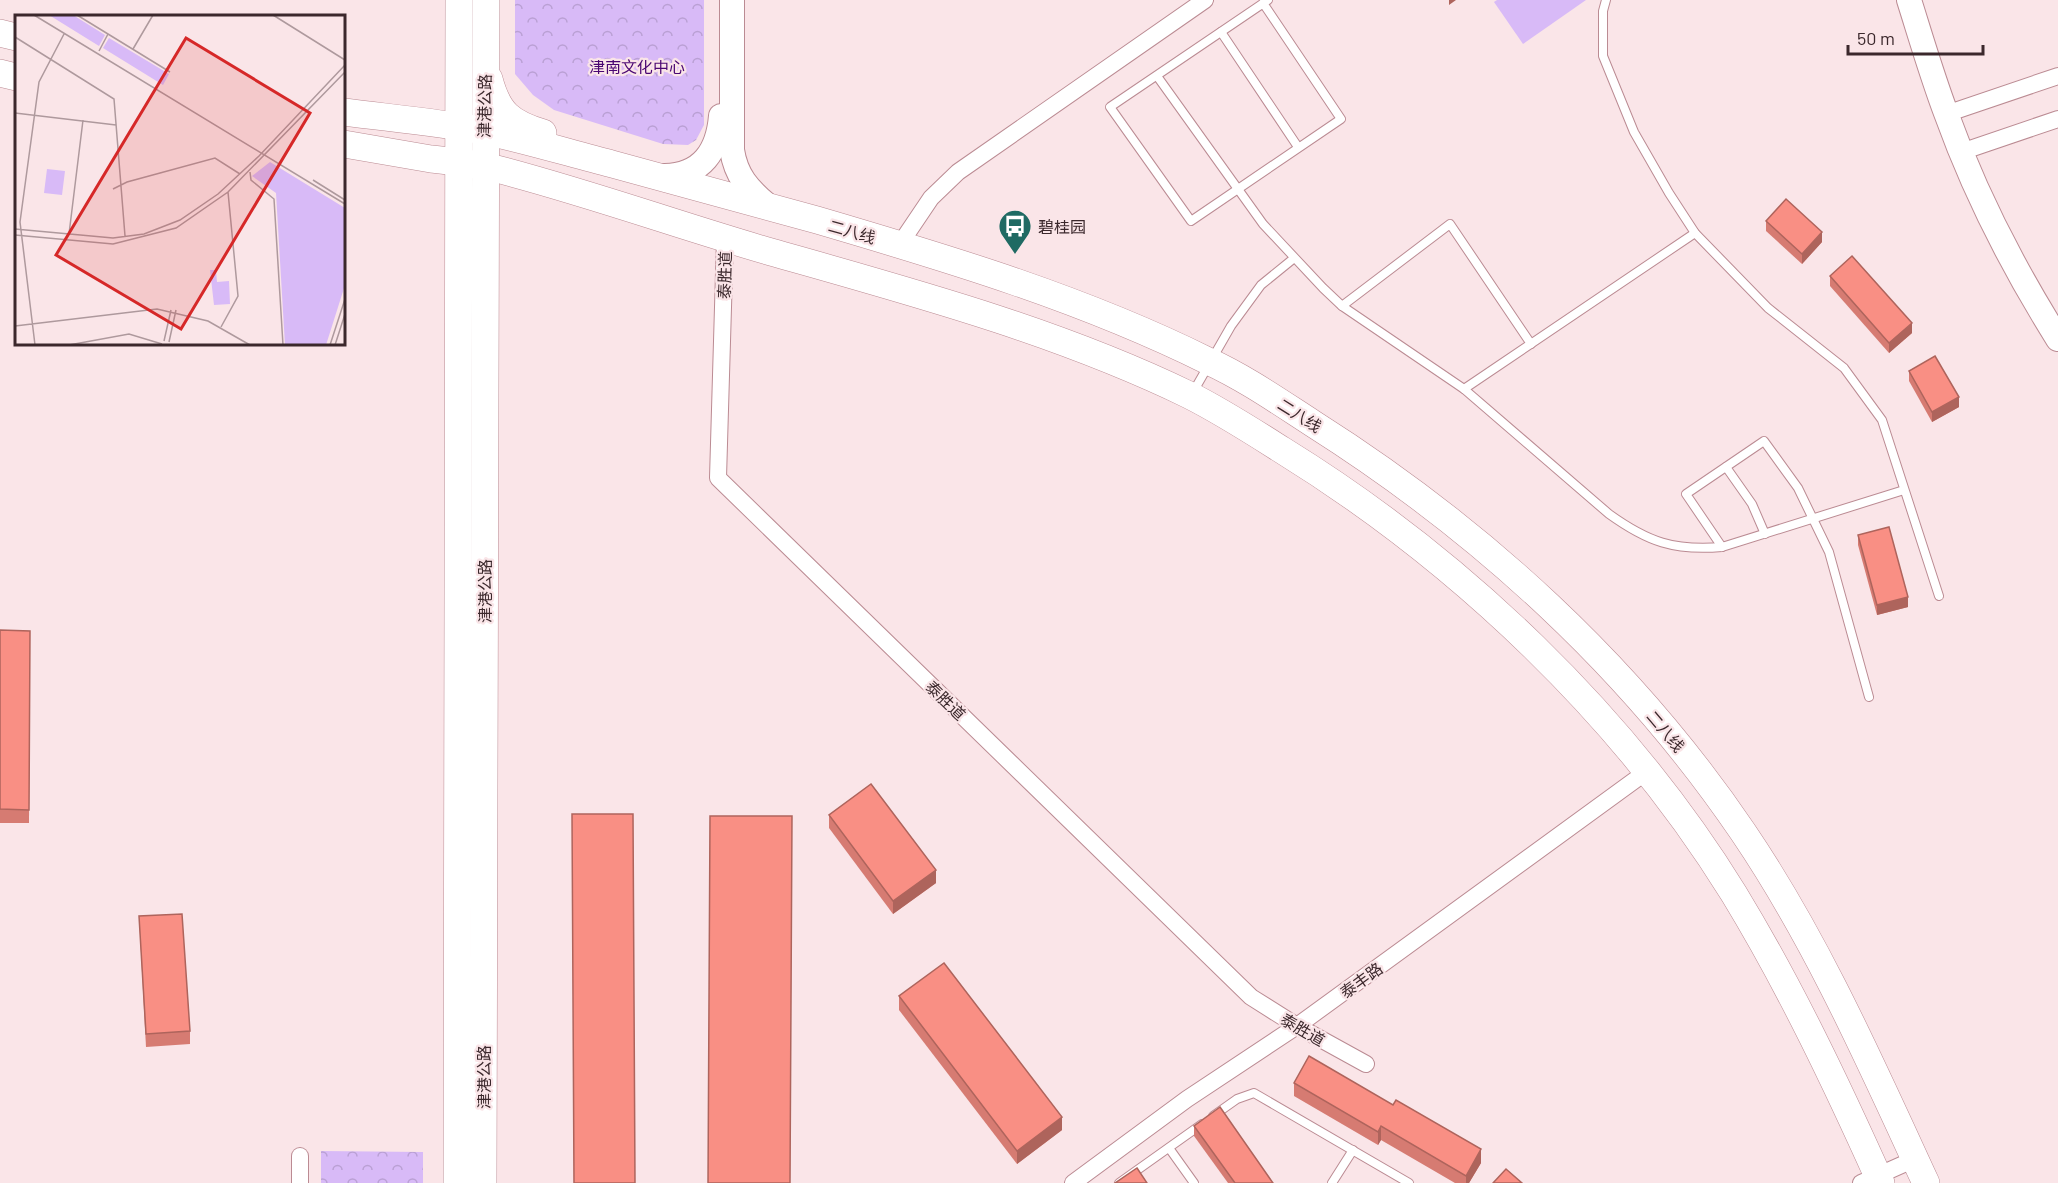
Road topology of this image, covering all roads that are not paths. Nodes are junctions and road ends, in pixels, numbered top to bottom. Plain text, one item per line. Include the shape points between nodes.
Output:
1 (459, 0) edge
2 (469, 0) edge
3 (486, 0) edge
4 (722, 0) edge
5 (732, 0) edge
6 (1205, 0) edge
7 (1606, 0) edge
8 (1909, 0) edge
9 (1922, 0) edge
10 (1266, 2) edge
11 (1221, 32) junction
12 (0, 33) edge
13 (15, 37) edge
14 (485, 65) junction
15 (0, 73) edge
16 (1157, 76) junction
17 (2058, 76) edge
18 (15, 77) edge
19 (345, 112) edge
20 (1951, 112) junction
21 (2058, 119) edge
22 (345, 144) edge
23 (474, 145) junction
24 (1298, 147) junction
25 (1967, 150) junction
26 (665, 177) junction
27 (1238, 189) junction
28 (768, 206) junction
29 (1695, 233) junction
30 (725, 239) junction
31 (900, 244) junction
32 (1293, 259) junction
33 (1342, 306) junction
34 (2058, 319) edge
35 (2058, 339) edge
36 (1531, 344) junction
37 (1211, 362) junction
38 (1464, 389) junction
39 (1191, 396) junction
40 (1726, 467) junction
41 (1904, 490) junction
42 (1814, 520) junction
43 (1765, 534) junction
44 (1722, 547) junction
45 (1939, 596) dead end
46 (1869, 697) dead end
47 (1646, 772) junction
48 (1297, 1026) junction
49 (1366, 1064) dead end
50 (1169, 1148) junction
51 (1353, 1150) junction
52 (300, 1156) dead end
53 (1915, 1159) junction
54 (1873, 1181) edge
55 (300, 1183) edge
56 (457, 1183) edge
57 (483, 1183) edge
58 (1073, 1183) edge
59 (1119, 1183) edge
60 (1194, 1183) edge
61 (1332, 1183) edge
62 (1409, 1183) edge
63 (1926, 1183) edge

1 - 23 main road, 津港公路
2 - 23 main road
3 - 14 main road, 津港公路
4 - 26 street via 721,116 715,147 704,162 689,172
5 - 28 street via 733,158 740,178
6 - 31 street via 957,172 931,198
7 - 29 lane via 1603,56 1615,91 1640,142
8 - 20 street
9 - 20 street
10 - 11 lane
10 - 24 lane via 1341,118
11 - 16 lane
11 - 24 lane
12 - 13 main road
14 - 23 main road, 津港公路
14 - 26 main road via 496,101 515,123 628,159
15 - 18 main road
16 - 27 lane
16 - 27 lane via 1110,107 1191,221
17 - 20 street
19 - 23 main road, 二八线
20 - 25 street
21 - 25 street
22 - 23 main road, 二八线
23 - 26 main road, 二八线
23 - 30 main road, 二八线 via 519,176
23 - 56 main road, 津港公路
23 - 57 main road, 津港公路
24 - 27 lane
25 - 34 street
25 - 35 street via 2009,252
26 - 28 main road, 二八线
27 - 32 lane
28 - 31 main road, 二八线
29 - 36 lane
29 - 41 lane via 1768,308 1844,368 1882,420
30 - 39 main road, 二八线 via 957,305
30 - 48 street, 泰胜道 via 718,478 1251,997
31 - 37 main road, 二八线 via 1074,302
32 - 33 lane
32 - 37 lane via 1261,285
33 - 36 lane via 1450,224
33 - 38 lane
36 - 38 lane
37 - 39 lane
37 - 53 main road, 二八线 via 1371,460 1450,519 1518,577 1626,683 1710,787 1774,882 1814,951
38 - 44 lane via 1633,531 1690,550
39 - 47 main road, 二八线 via 1343,490 1452,574 1543,656
40 - 42 lane via 1764,441 1798,488
40 - 43 lane via 1752,504
40 - 44 lane via 1686,495
41 - 42 lane
41 - 45 lane
42 - 43 lane
42 - 46 lane via 1829,552
43 - 44 lane
47 - 48 street, 泰丰路
47 - 54 main road, 二八线 via 1713,862 1755,930 1792,997
48 - 49 street, 泰胜道
48 - 58 street, 泰丰路 via 1187,1099
50 - 51 lane via 1237,1099 1254,1093
50 - 59 lane
50 - 60 lane
51 - 61 lane
51 - 62 lane
52 - 55 street
53 - 54 street
53 - 63 main road, 二八线

